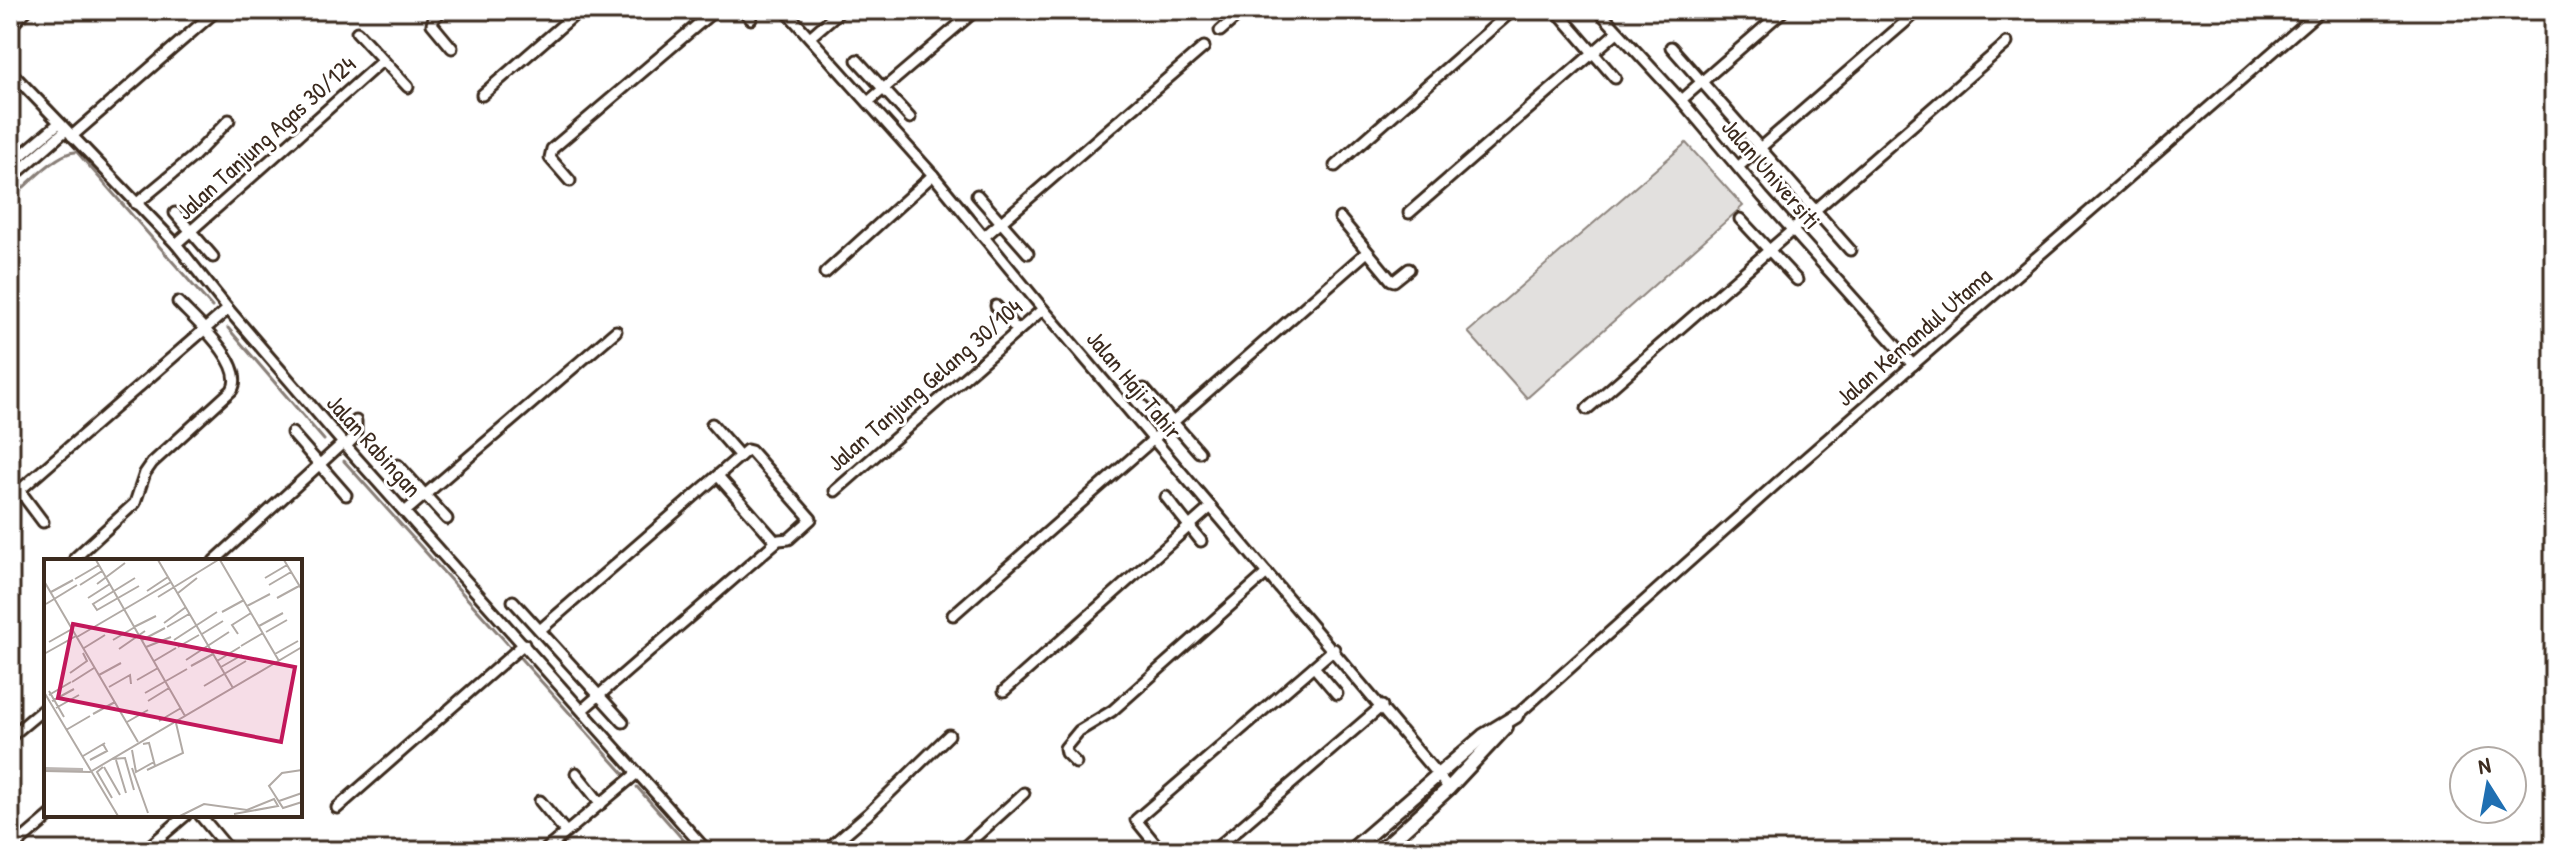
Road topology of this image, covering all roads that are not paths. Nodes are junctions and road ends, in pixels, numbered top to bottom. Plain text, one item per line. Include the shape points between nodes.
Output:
1 (27, 10) edge
2 (217, 10) edge
3 (443, 10) edge
4 (580, 10) edge
5 (715, 10) edge
6 (743, 10) edge
7 (785, 10) edge
8 (841, 10) edge
9 (976, 10) edge
10 (1244, 10) edge
11 (1513, 10) edge
12 (1556, 10) edge
13 (1598, 10) edge
14 (1784, 10) edge
15 (1919, 10) edge
16 (2321, 10) edge
17 (751, 19) dead end
18 (10, 27) edge
19 (1220, 31) dead end
20 (357, 32) dead end
21 (1617, 32) junction
22 (810, 37) junction
23 (2007, 43) dead end
24 (1204, 47) dead end
25 (1671, 47) dead end
26 (452, 48) dead end
27 (1593, 52) junction
28 (857, 60) dead end
29 (382, 61) junction
30 (10, 71) edge
31 (1615, 78) dead end
32 (1702, 82) junction
33 (408, 87) dead end
34 (884, 88) junction
35 (482, 95) dead end
36 (1681, 100) junction
37 (868, 102) junction
38 (910, 118) dead end
39 (229, 120) dead end
40 (65, 130) junction
41 (1760, 148) junction
42 (10, 165) edge
43 (1335, 166) dead end
44 (1738, 167) junction
45 (933, 175) junction
46 (10, 179) edge
47 (570, 181) dead end
48 (977, 195) dead end
49 (136, 204) junction
50 (1815, 210) junction
51 (175, 213) dead end
52 (1409, 213) dead end
53 (1340, 218) dead end
54 (1740, 219) dead end
55 (1001, 221) junction
56 (1792, 230) junction
57 (191, 232) junction
58 (984, 237) junction
59 (176, 244) junction
60 (1769, 250) junction
61 (1850, 250) dead end
62 (1367, 252) junction
63 (1028, 253) dead end
64 (213, 257) dead end
65 (1409, 269) dead end
66 (825, 273) dead end
67 (1797, 280) dead end
68 (178, 302) dead end
69 (996, 306) dead end
70 (228, 309) junction
71 (1043, 309) junction
72 (204, 331) junction
73 (616, 331) dead end
74 (1018, 331) junction
75 (1913, 365) junction
76 (1144, 389) dead end
77 (1587, 409) dead end
78 (356, 421) dead end
79 (1173, 422) junction
80 (712, 424) dead end
81 (292, 433) dead end
82 (1154, 439) junction
83 (344, 444) junction
84 (1199, 452) dead end
85 (740, 456) junction
86 (398, 465) dead end
87 (319, 466) junction
88 (718, 476) junction
89 (10, 478) edge
90 (20, 490) junction
91 (835, 491) dead end
92 (425, 493) junction
93 (346, 495) dead end
94 (1166, 497) dead end
95 (1211, 507) junction
96 (406, 511) junction
97 (447, 519) dead end
98 (43, 522) dead end
99 (1189, 526) junction
100 (777, 541) junction
101 (1201, 541) dead end
102 (75, 558) dead end
103 (216, 559) edge
104 (1267, 573) junction
105 (513, 601) dead end
106 (953, 615) dead end
107 (540, 630) junction
108 (1334, 649) junction
109 (517, 650) junction
110 (1314, 667) junction
111 (1004, 691) dead end
112 (1337, 694) dead end
113 (598, 695) junction
114 (1382, 706) junction
115 (44, 709) edge
116 (582, 710) junction
117 (1516, 716) junction
118 (623, 722) dead end
119 (949, 735) dead end
120 (10, 737) edge
121 (1076, 763) dead end
122 (576, 773) dead end
123 (636, 774) junction
124 (1437, 774) junction
125 (1449, 788) junction
126 (1024, 793) dead end
127 (540, 801) dead end
128 (601, 804) junction
129 (337, 808) dead end
130 (49, 817) edge
131 (184, 817) edge
132 (202, 817) edge
133 (566, 832) junction
134 (1366, 836) junction
135 (1157, 846) dead end
136 (1385, 848) edge
137 (10, 850) edge
138 (144, 851) edge
139 (230, 851) edge
140 (544, 851) edge
141 (707, 851) edge
142 (825, 851) edge
143 (960, 851) edge
144 (1213, 851) edge
145 (1350, 851) edge
146 (1358, 851) edge

1 - 18 street
2 - 40 street
3 - 26 street via 432,24
4 - 35 street
5 - 47 street via 552,149 550,158
6 - 17 street
7 - 22 street, Jalan Haji Tahir
8 - 22 street
9 - 34 street
10 - 19 street
11 - 43 street
12 - 27 street
13 - 21 street, Jalan Universiti
14 - 32 street
15 - 41 street
16 - 75 street, Jalan Kemandul Utama
20 - 29 street
21 - 27 street
21 - 36 street, Jalan Universiti
22 - 37 street, Jalan Haji Tahir
23 - 50 street
24 - 55 street
25 - 32 street
27 - 31 street
27 - 52 street
28 - 34 street
29 - 33 street
29 - 57 street, Jalan Tanjung Agas 30/124
30 - 40 street, Jalan Rabingan
32 - 36 street
32 - 41 street
34 - 37 street
34 - 38 street
36 - 44 street, Jalan Universiti
37 - 45 street, Jalan Haji Tahir
39 - 49 street
40 - 42 street
40 - 46 street
40 - 49 street, Jalan Rabingan
41 - 44 street
41 - 50 street
44 - 56 street, Jalan Universiti
45 - 58 street, Jalan Haji Tahir
45 - 66 street
48 - 55 street
49 - 59 street, Jalan Rabingan
50 - 56 street
50 - 61 street
51 - 57 street
53 - 62 street
54 - 60 street
55 - 58 street
55 - 63 street
56 - 60 street
56 - 75 street, Jalan Universiti
57 - 59 street, Jalan Tanjung Agas 30/124
57 - 64 street
58 - 71 street, Jalan Haji Tahir
59 - 70 street, Jalan Rabingan
60 - 67 street
60 - 77 street
62 - 65 street via 1394,281
62 - 79 street
68 - 72 street
69 - 74 street
70 - 72 street
70 - 83 street, Jalan Rabingan
71 - 74 street, Jalan Tanjung Gelang 30/104
71 - 82 street, Jalan Haji Tahir
72 - 90 street
72 - 102 street via 228,357 236,384 152,463 135,503
73 - 92 street
74 - 91 street, Jalan Tanjung Gelang 30/104
75 - 117 street, Jalan Kemandul Utama
76 - 79 street
78 - 83 street via 356,436
79 - 82 street
79 - 84 street
80 - 85 street
81 - 87 street
82 - 95 street, Jalan Haji Tahir
82 - 106 street
83 - 87 street
83 - 96 street, Jalan Rabingan
85 - 88 street
85 - 100 street via 751,451 811,519 789,539
86 - 92 street
87 - 93 street
87 - 103 street
88 - 100 street
88 - 107 street
89 - 90 street
90 - 98 street
92 - 96 street
92 - 97 street
94 - 99 street
95 - 99 street
95 - 104 street, Jalan Haji Tahir
96 - 109 street, Jalan Rabingan
99 - 101 street
99 - 111 street
100 - 113 street
104 - 108 street, Jalan Haji Tahir
104 - 121 street via 1112,711 1079,731 1065,748
105 - 107 street
107 - 113 street
108 - 110 street
108 - 114 street, Jalan Haji Tahir
109 - 116 street, Jalan Rabingan
109 - 129 street
110 - 112 street
110 - 135 street via 1136,820
113 - 116 street
113 - 118 street
114 - 124 street, Jalan Haji Tahir
114 - 144 street
115 - 120 street
116 - 123 street, Jalan Rabingan
117 - 124 street
117 - 125 street
119 - 142 street
122 - 128 street
123 - 128 street
123 - 141 street, Jalan Rabingan
124 - 125 street, Jalan Haji Tahir
124 - 134 street
125 - 136 street
126 - 143 street
127 - 133 street
128 - 133 street
130 - 137 street
131 - 138 street
132 - 139 street
133 - 140 street
134 - 145 street
134 - 146 street

